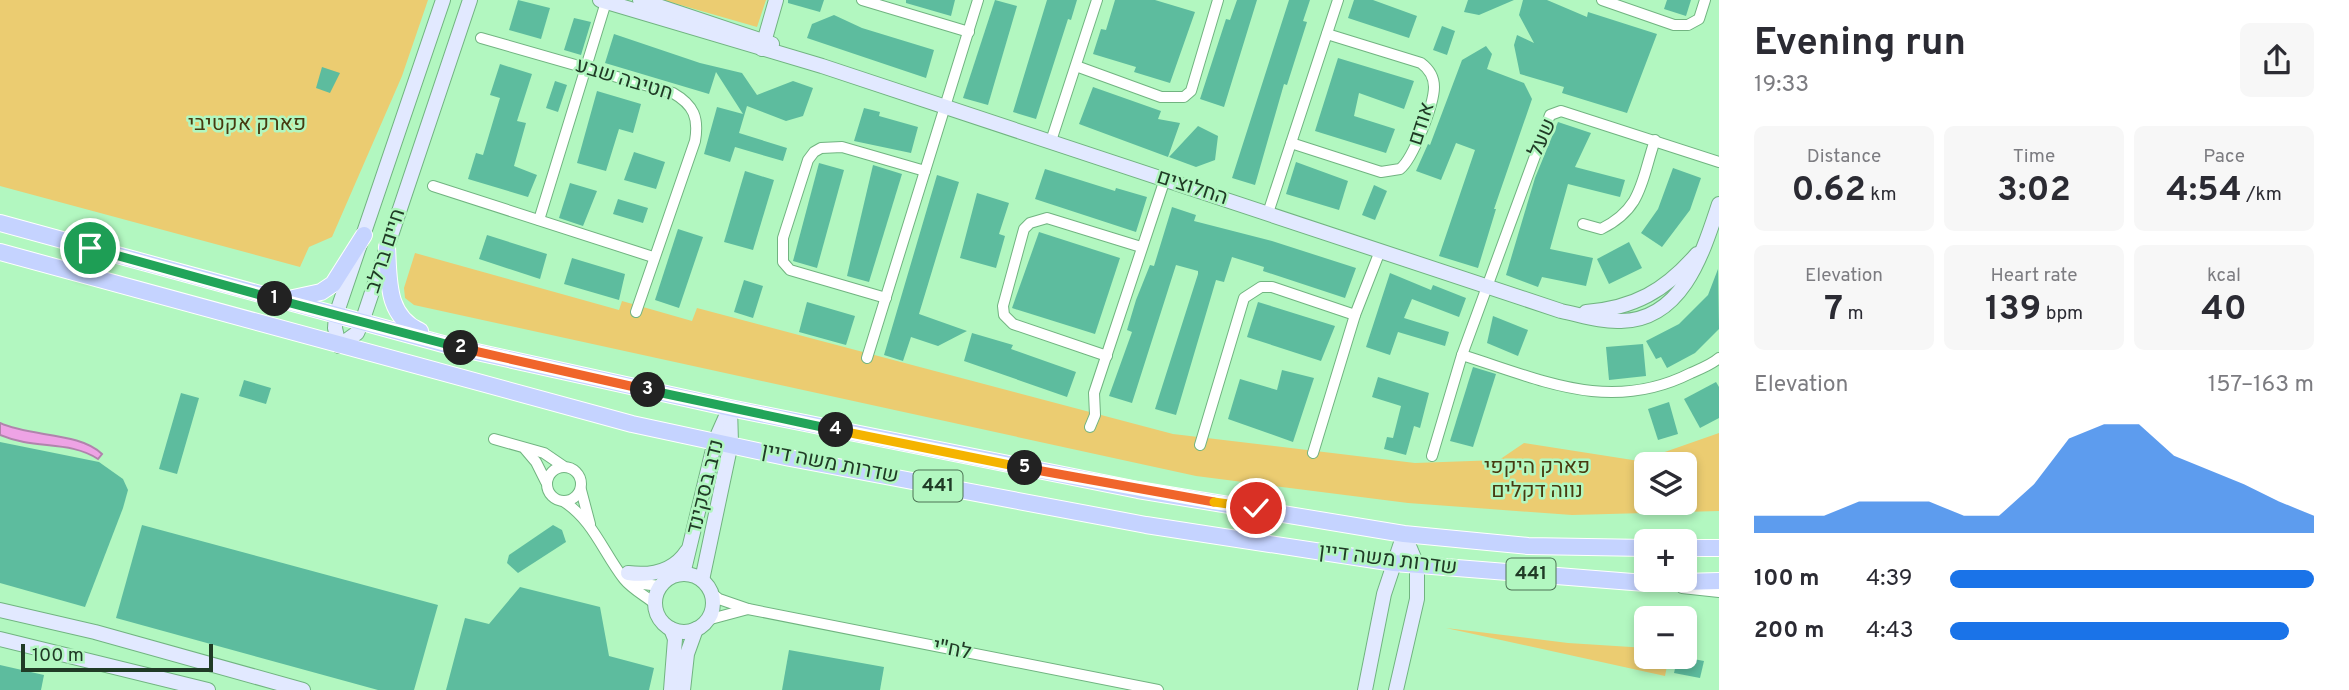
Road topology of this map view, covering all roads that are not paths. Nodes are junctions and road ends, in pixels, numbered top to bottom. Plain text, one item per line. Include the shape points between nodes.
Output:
1 (443, 0) edge
2 (640, 0) edge
3 (776, 0) edge
4 (862, 0) edge
5 (978, 0) edge
6 (1097, 0) edge
7 (1218, 0) edge
8 (1338, 0) edge
9 (1602, 0) edge
10 (1705, 0) edge
11 (471, 1) edge
12 (603, 1) edge
13 (969, 32) junction
14 (1327, 34) junction
15 (481, 38) dead end
16 (763, 45) junction
17 (1076, 66) junction
18 (586, 69) junction
19 (946, 107) junction
20 (1655, 140) junction
21 (1051, 141) junction
22 (1291, 143) junction
23 (1719, 162) edge
24 (925, 172) junction
25 (1165, 179) junction
26 (433, 186) dead end
27 (1719, 204) edge
28 (1268, 214) junction
29 (539, 220) junction
30 (0, 223) edge
31 (1583, 224) dead end
32 (363, 235) junction
33 (387, 247) junction
34 (1141, 247) junction
35 (1380, 251) junction
36 (0, 252) edge
37 (653, 257) junction
38 (1486, 286) junction
39 (886, 298) junction
40 (280, 300) junction
41 (637, 308) dead end
42 (336, 316) junction
43 (1355, 316) junction
44 (362, 322) junction
45 (339, 346) junction
46 (454, 347) junction
47 (1462, 355) junction
48 (1107, 356) junction
49 (868, 357) dead end
50 (1719, 358) edge
51 (730, 408) junction
52 (1092, 424) dead end
53 (495, 439) dead end
54 (723, 442) junction
55 (1200, 445) dead end
56 (525, 449) junction
57 (1313, 453) dead end
58 (1432, 456) dead end
59 (563, 466) junction
60 (546, 482) junction
61 (581, 490) junction
62 (563, 501) junction
63 (591, 527) junction
64 (1404, 534) junction
65 (693, 541) junction
66 (1634, 548) edge
67 (1697, 548) edge
68 (1719, 548) edge
69 (609, 554) junction
70 (1394, 563) junction
71 (1417, 565) junction
72 (628, 573) junction
73 (682, 574) junction
74 (1719, 581) edge
75 (1634, 582) edge
76 (1697, 582) edge
77 (660, 586) junction
78 (706, 586) junction
79 (1697, 589) edge
80 (1719, 592) edge
81 (654, 603) junction
82 (0, 610) edge
83 (748, 610) junction
84 (702, 624) junction
85 (671, 629) junction
86 (0, 639) edge
87 (208, 690) edge
88 (303, 690) edge
89 (671, 690) edge
90 (683, 690) edge
91 (1158, 690) edge
92 (1365, 690) edge
93 (1396, 690) edge

1 - 32 street, חיים ברלב
2 - 16 street, החלוצים
3 - 16 street
4 - 13 street
5 - 13 street
6 - 17 street
7 - 17 street via 1191,90 1184,97 1161,97
8 - 14 street
9 - 10 street via 1674,25 1699,19
11 - 33 street, חיים ברלב
12 - 16 street, החלוצים
12 - 18 street
13 - 19 street
14 - 22 street
14 - 22 street, אודם via 1421,63 1430,70 1434,88 1413,153 1400,169 1381,172
15 - 18 street, חטיבה שבע
16 - 19 street, החלוצים
17 - 21 street
18 - 29 street
18 - 37 street, חטיבה שבע via 673,93 686,101 697,118 695,141
19 - 21 street, החלוצים
19 - 24 street
20 - 23 street, שעל
20 - 31 street via 1633,204 1623,218 1601,229
20 - 38 street, שעל via 1561,110 1550,115
21 - 25 street, החלוצים
22 - 28 street
24 - 39 street
24 - 39 street via 842,147 821,148 808,160 783,239 783,262 790,270
25 - 28 street, החלוצים
25 - 34 street
26 - 29 street
27 - 38 street, החלוצים via 1709,235 1681,272 1640,301 1603,310 1561,311
28 - 35 street, החלוצים
29 - 37 street
30 - 40 main road, שדרות משה דיין / 441
32 - 40 main road via 333,284 321,292
32 - 42 street, חיים ברלב
33 - 44 street, חיים ברלב
33 - 46 main road via 396,311 408,326
34 - 48 street
34 - 48 street via 1047,218 1024,229 1004,315 1013,324
35 - 38 street, החלוצים
35 - 43 street
36 - 45 main road, שדרות משה דיין / 441
37 - 41 street, חטיבה שבע
38 - 47 street, שעל
39 - 49 street
40 - 42 main road, שדרות משה דיין / 441
42 - 44 main road, שדרות משה דיין / 441
42 - 45 street, חיים ברלב
43 - 55 street via 1272,287 1251,291 1244,298
43 - 57 street
44 - 45 street, חיים ברלב via 357,333
44 - 46 main road, שדרות משה דיין / 441
45 - 54 main road, שדרות משה דיין / 441 via 632,424
46 - 51 main road, שדרות משה דיין / 441
47 - 50 street via 1602,394 1663,387
47 - 58 street, שעל
48 - 52 street via 1094,393
51 - 54 street, נדב בסקינד
51 - 64 main road, שדרות משה דיין / 441 via 1138,490
53 - 56 street
54 - 65 street, נדב בסקינד
54 - 70 main road, שדרות משה דיין / 441 via 1146,525
54 - 78 street, נדב בסקינד
56 - 59 street via 544,453
56 - 60 street
59 - 60 street
59 - 61 street via 579,473
60 - 62 street via 552,497
61 - 62 street via 574,499
61 - 63 street
62 - 63 street via 578,510
63 - 69 street
64 - 66 main road, שדרות משה דיין / 441 via 1528,546
64 - 70 street
64 - 71 street
65 - 72 street via 681,560 664,570
65 - 73 street, נדב בסקינד
67 - 68 main road
69 - 72 street
69 - 81 street via 626,581
70 - 71 main road, שדרות משה דיין / 441
70 - 92 street
71 - 75 main road, שדרות משה דיין / 441
71 - 93 street via 1417,599
72 - 77 street via 643,584
73 - 77 street
73 - 78 street
74 - 76 main road, שדרות משה דיין / 441
77 - 81 street
78 - 83 street, לח"י via 719,599
78 - 84 street via 713,606
79 - 80 street
81 - 85 street via 660,620
82 - 88 street
83 - 84 street, לח"י
83 - 91 street, לח"י
84 - 85 street via 687,632
84 - 90 street via 687,654
85 - 89 street via 675,639
86 - 87 street

